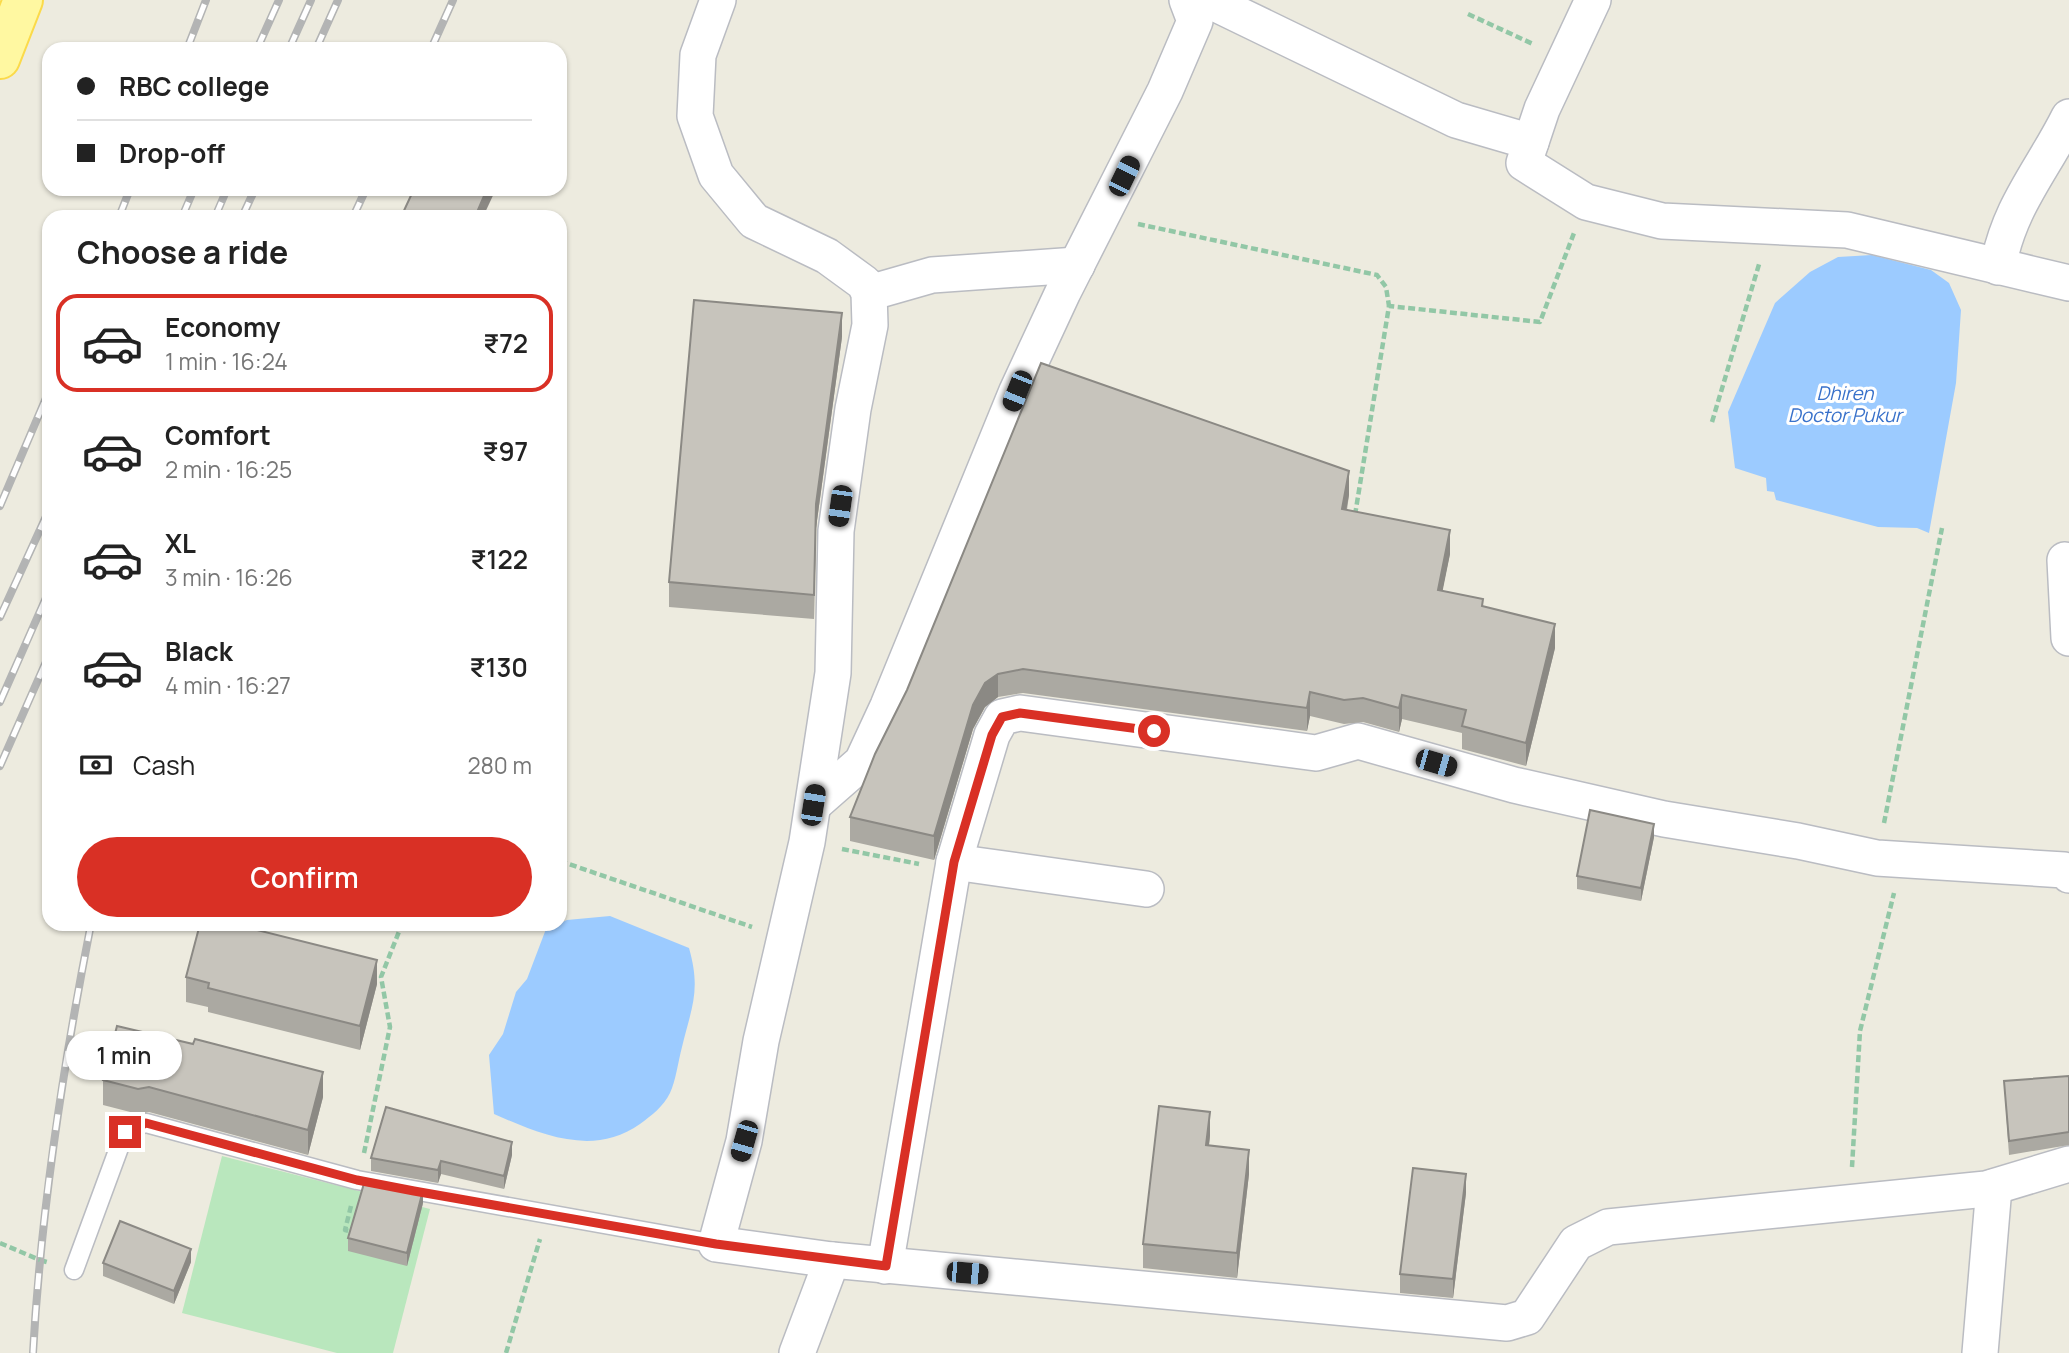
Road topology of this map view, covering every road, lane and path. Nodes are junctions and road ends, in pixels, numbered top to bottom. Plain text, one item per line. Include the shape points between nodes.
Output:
1 (23, 0) edge
2 (718, 0) edge
3 (1187, 0) edge
4 (1208, 0) edge
5 (1592, 0) edge
6 (1468, 14) dead end
7 (0, 59) edge
8 (1565, 59) junction
9 (2069, 117) edge
10 (1531, 142) junction
11 (1586, 202) junction
12 (1103, 216) junction
13 (1771, 226) junction
14 (1077, 265) junction
15 (1998, 267) junction
16 (2069, 284) edge
17 (869, 293) junction
18 (1389, 306) junction
19 (1712, 422) dead end
20 (1354, 523) edge
21 (1942, 528) dead end
22 (2065, 560) dead end
23 (2069, 638) edge
24 (813, 805) junction
25 (807, 842) junction
26 (1890, 859) junction
27 (567, 863) edge
28 (953, 866) junction
29 (2069, 875) edge
30 (1146, 889) dead end
31 (399, 931) edge
32 (786, 939) junction
33 (2069, 1164) edge
34 (357, 1180) junction
35 (1994, 1187) junction
36 (1850, 1203) junction
37 (547, 1215) junction
38 (0, 1243) edge
39 (716, 1244) junction
40 (40, 1260) dead end
41 (832, 1260) junction
42 (886, 1266) junction
43 (74, 1270) dead end
44 (506, 1353) edge
45 (797, 1353) edge
46 (1980, 1353) edge

1 - 7 main road
2 - 17 street via 698,55 695,116 716,175 754,221 827,256 864,283
3 - 12 street via 1195,21 1166,91
4 - 10 street via 1457,121
5 - 8 street
6 - 8 path
8 - 10 street
9 - 15 street via 2019,201
10 - 11 street via 1524,163
11 - 13 street via 1662,221
11 - 18 path via 1540,322
12 - 14 street
12 - 18 path via 1377,275 1386,287
13 - 15 street via 1847,230
13 - 19 path
14 - 17 street via 932,275
14 - 24 street via 1017,391 862,762
15 - 16 street
17 - 24 street via 870,325 836,531 833,673
18 - 20 path
21 - 26 path
22 - 23 street
24 - 25 street
25 - 28 path
25 - 32 street
26 - 28 street via 1664,820 1514,785 1358,741 1316,753 1020,713 1002,717 992,735
26 - 29 street via 2064,870
26 - 36 path via 1860,1031
27 - 32 path
28 - 30 street
28 - 42 street
31 - 34 path via 381,977 390,1027
32 - 39 street via 761,1041 744,1141
33 - 35 street
34 - 37 lane
34 - 43 lane via 146,1123 137,1125 123,1137
35 - 36 street
35 - 46 street
36 - 42 street via 1608,1227 1577,1243 1527,1317 1507,1323
37 - 39 lane
37 - 44 path
38 - 40 path, bridge
39 - 41 street
41 - 42 street
41 - 45 street

